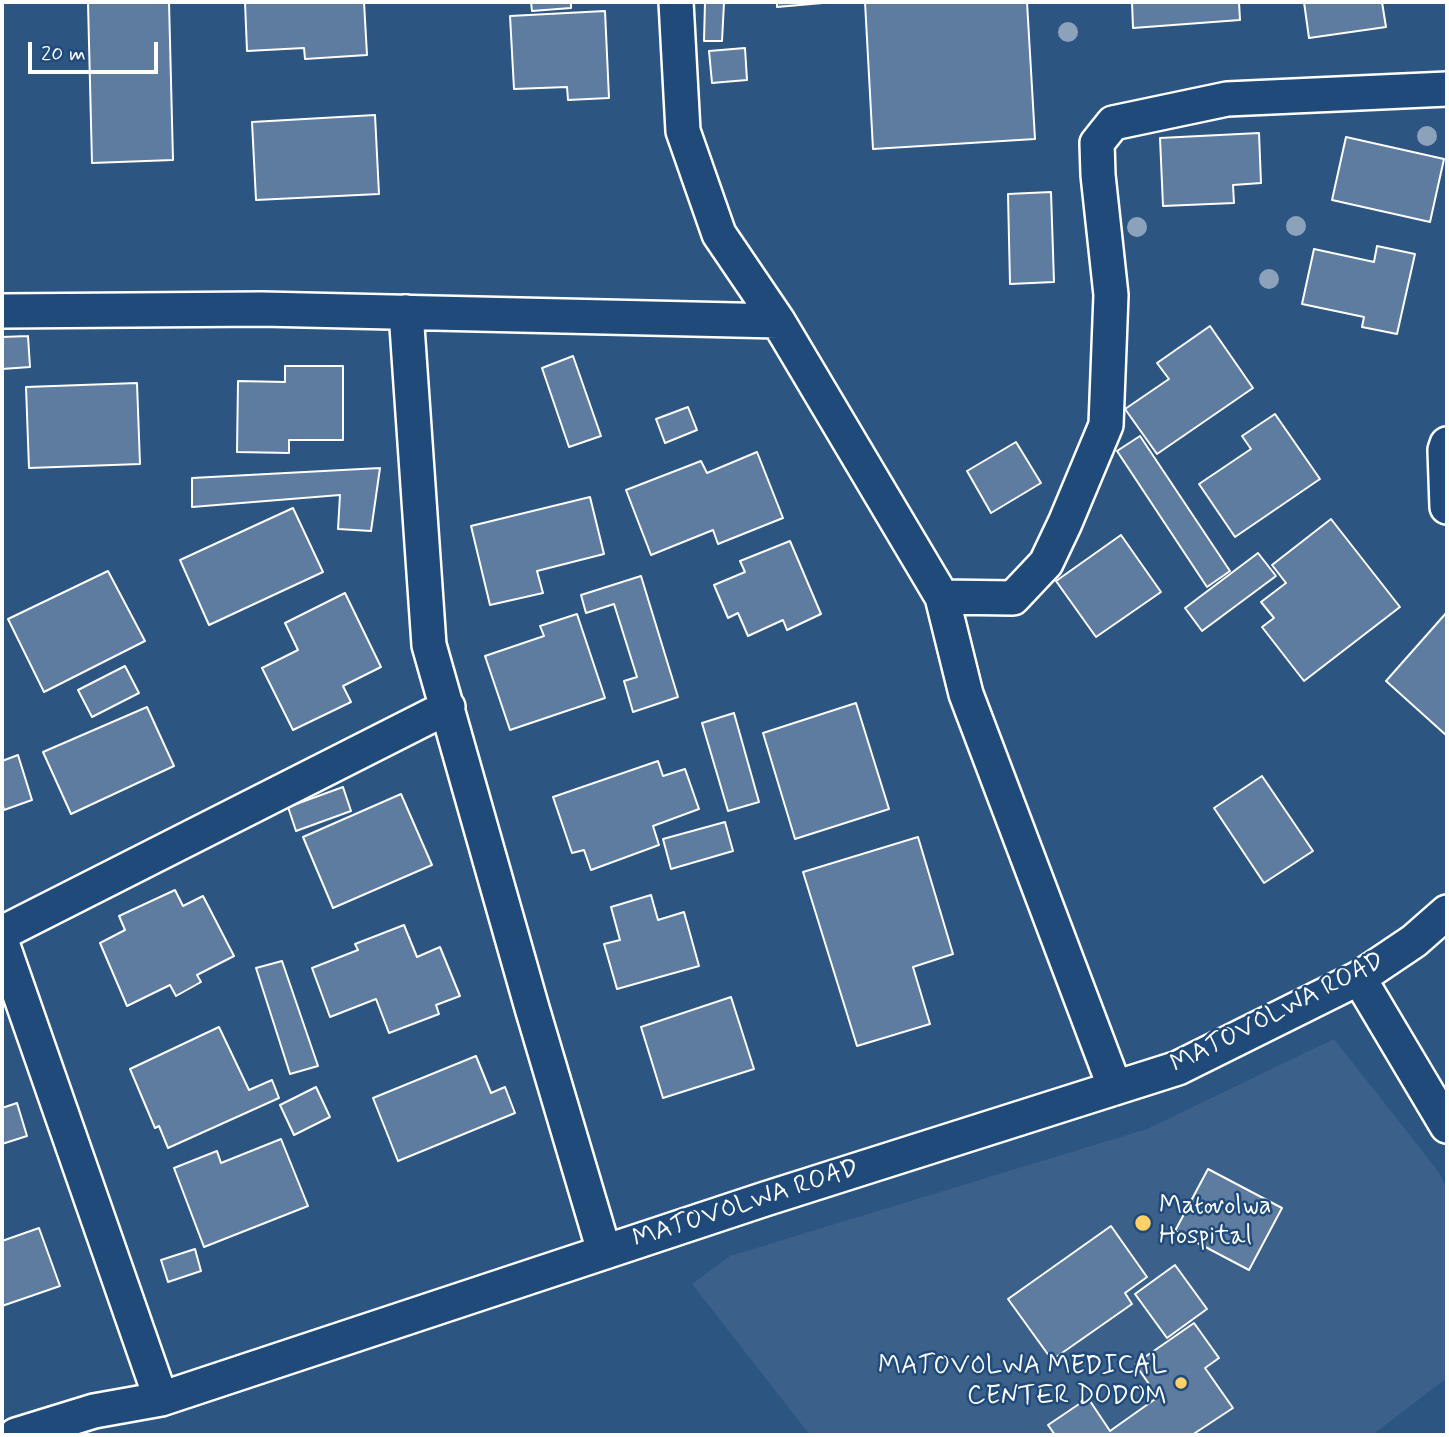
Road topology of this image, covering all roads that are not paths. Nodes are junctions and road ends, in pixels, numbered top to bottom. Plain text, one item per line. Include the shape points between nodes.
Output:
1 (676, 2) edge
2 (1447, 89) edge
3 (2, 311) edge
4 (406, 312) junction
5 (778, 321) junction
6 (1447, 444) edge
7 (1447, 507) edge
8 (942, 597) junction
9 (448, 707) junction
10 (1447, 912) edge
11 (2, 933) edge
12 (2, 943) edge
13 (1359, 978) junction
14 (1115, 1088) junction
15 (1447, 1126) edge
16 (604, 1251) junction
17 (161, 1399) junction
18 (97, 1423) edge
19 (16, 1435) edge

1 - 5 street via 683,131 719,234
2 - 8 street via 1227,99 1113,122 1097,143 1111,296 1106,425 1046,563 1013,598
3 - 4 street
4 - 5 street
4 - 9 street via 429,645
5 - 8 street
6 - 7 street
8 - 14 street via 966,694
9 - 11 street
9 - 16 street
10 - 13 street, MATOVOLWA ROAD
12 - 17 street
13 - 14 street, MATOVOLWA ROAD via 1178,1068
13 - 15 street
14 - 16 street, MATOVOLWA ROAD
16 - 17 street, MATOVOLWA ROAD
17 - 18 street, MATOVOLWA ROAD
18 - 19 street, MATOVOLWA ROAD

